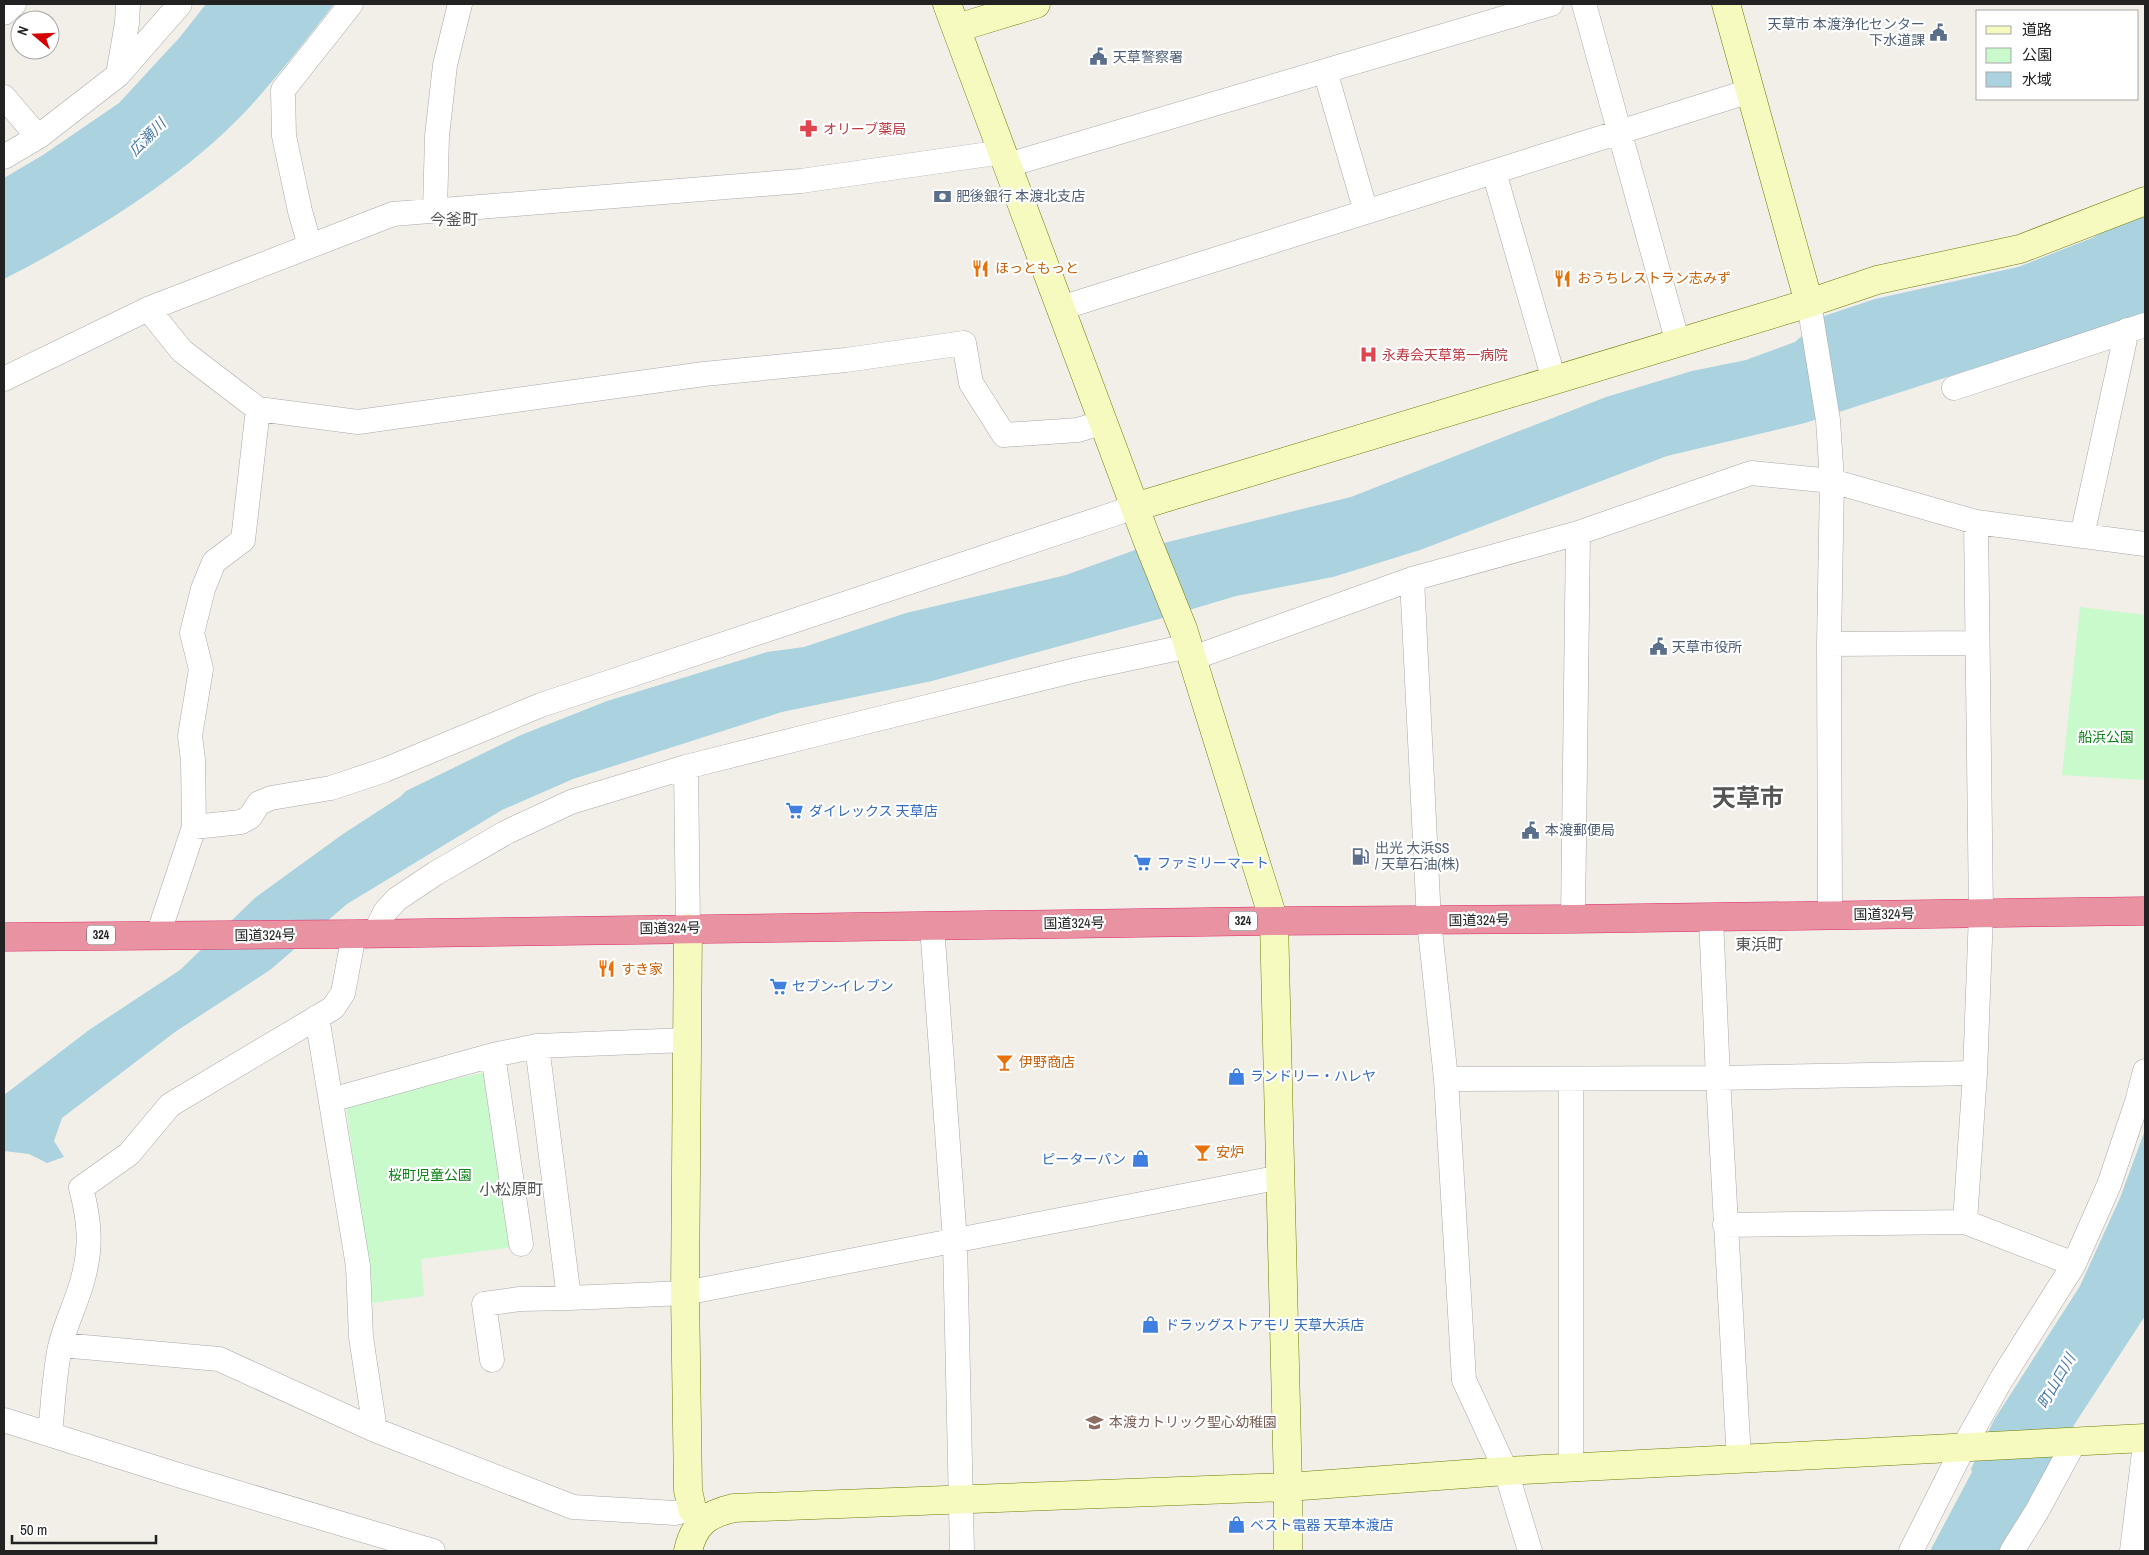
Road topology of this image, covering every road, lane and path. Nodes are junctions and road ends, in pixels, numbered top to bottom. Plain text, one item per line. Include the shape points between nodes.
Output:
1 (14, 4) edge
2 (128, 4) edge
3 (180, 4) edge
4 (351, 4) edge
5 (460, 4) edge
6 (1036, 4) edge
7 (1551, 4) edge
8 (1584, 4) edge
9 (1726, 4) edge
10 (4, 13) edge
11 (952, 16) edge
12 (1325, 71) junction
13 (118, 75) junction
14 (1750, 91) junction
15 (4, 97) edge
16 (1620, 132) junction
17 (38, 137) junction
18 (4, 157) edge
19 (1005, 158) junction
20 (1494, 172) junction
21 (2145, 201) edge
22 (435, 210) junction
23 (1366, 212) junction
24 (310, 246) junction
25 (1061, 308) junction
26 (148, 309) junction
27 (1810, 311) junction
28 (2136, 327) edge
29 (1678, 343) junction
30 (4, 379) edge
31 (1554, 380) junction
32 (1954, 388) dead end
33 (258, 409) junction
34 (1104, 422) junction
35 (1832, 482) junction
36 (1135, 507) junction
37 (1976, 522) junction
38 (1578, 533) junction
39 (2082, 536) junction
40 (2145, 544) edge
41 (1412, 579) junction
42 (1977, 643) junction
43 (1188, 644) junction
44 (1829, 644) junction
45 (686, 767) junction
46 (194, 827) junction
47 (2145, 911) edge
48 (1981, 912) junction
49 (1830, 916) junction
50 (1711, 917) junction
51 (1573, 920) junction
52 (1274, 921) junction
53 (1429, 921) junction
54 (932, 926) junction
55 (688, 928) junction
56 (357, 934) junction
57 (158, 935) junction
58 (4, 936) edge
59 (317, 1017) junction
60 (687, 1040) junction
61 (537, 1046) junction
62 (493, 1055) junction
63 (2145, 1071) edge
64 (1975, 1073) junction
65 (1718, 1078) junction
66 (1446, 1079) junction
67 (1571, 1079) junction
68 (331, 1100) junction
69 (1281, 1177) junction
70 (1965, 1222) junction
71 (1725, 1226) junction
72 (956, 1241) junction
73 (520, 1244) dead end
74 (2074, 1264) junction
75 (685, 1293) junction
76 (569, 1298) junction
77 (61, 1345) junction
78 (492, 1360) dead end
79 (4, 1420) edge
80 (375, 1430) junction
81 (50, 1434) junction
82 (2145, 1438) edge
83 (2072, 1442) junction
84 (2145, 1444) edge
85 (1968, 1446) junction
86 (1739, 1460) junction
87 (1571, 1468) junction
88 (1506, 1471) junction
89 (1288, 1487) junction
90 (962, 1499) junction
91 (697, 1515) junction
92 (386, 1544) edge
93 (433, 1551) edge
94 (688, 1551) edge
95 (962, 1551) edge
96 (1288, 1551) edge
97 (1530, 1551) edge
98 (1911, 1551) edge
99 (2012, 1551) edge
100 (2132, 1551) edge

1 - 10 street
2 - 13 street
3 - 13 street
4 - 24 street via 283,90 284,136
5 - 22 street via 445,64 437,136
6 - 11 street
7 - 12 street
8 - 16 street
9 - 14 street
11 - 19 street
12 - 19 street
12 - 23 street
13 - 17 street
14 - 16 street
14 - 27 street
15 - 17 street
16 - 20 street
16 - 29 street
17 - 18 street
19 - 22 street via 801,181
19 - 25 street
20 - 23 street
20 - 31 street
21 - 27 street via 2020,249 1877,280
22 - 24 street via 393,214
23 - 25 street
24 - 26 street
25 - 34 street
26 - 30 street
26 - 33 street via 182,351
27 - 29 street
27 - 35 street via 1828,420
28 - 32 street
28 - 39 street
29 - 31 street
31 - 36 street
33 - 34 street via 358,422 704,374 846,360 964,343 971,382 1004,435 1078,430
33 - 46 street via 243,540 214,562 203,589 192,633 201,669 190,736
34 - 36 street
35 - 37 street
35 - 38 street via 1751,473
35 - 44 street
36 - 43 street
36 - 46 street via 540,705 385,770 331,788 270,798 260,803 250,817 241,822
37 - 39 street
37 - 42 street
38 - 41 street
38 - 51 street
39 - 40 street
41 - 43 street
41 - 53 street
42 - 44 street
42 - 48 street
43 - 45 street
43 - 52 street
44 - 49 street
45 - 55 street
45 - 56 street via 571,802 507,832 397,899
46 - 57 street
47 - 48 highway, 国道324号 / 324
48 - 49 highway, 国道324号 / 324
48 - 64 street
49 - 50 highway, 国道324号 / 324
50 - 51 highway, 国道324号 / 324
50 - 65 street
51 - 53 highway, 国道324号 / 324
52 - 53 highway, 国道324号 / 324
52 - 54 highway, 国道324号 / 324
52 - 69 street
53 - 66 street
54 - 55 highway, 国道324号 / 324
54 - 72 street
55 - 56 highway, 国道324号 / 324
55 - 60 street
56 - 57 highway, 国道324号 / 324
56 - 59 street via 343,993 333,1008
57 - 58 highway, 国道324号 / 324
59 - 68 street
59 - 77 street via 170,1105 130,1154 81,1188 89,1217 90,1245 83,1281
60 - 61 street
60 - 75 street
61 - 62 street
61 - 76 street
62 - 68 street
62 - 73 street
63 - 74 street via 2109,1185
64 - 65 street
64 - 70 street
65 - 67 street
65 - 71 street
66 - 67 street
66 - 88 street via 1464,1380
67 - 87 street
68 - 80 street via 358,1266 361,1337
69 - 72 street
69 - 89 street
70 - 71 street
70 - 74 street
71 - 86 street
72 - 75 street
72 - 90 street
74 - 85 street via 2001,1380
75 - 76 street
75 - 91 street via 688,1490
76 - 78 street via 484,1304
77 - 80 street via 219,1359
77 - 81 street
79 - 81 street
80 - 91 street via 573,1507
81 - 92 street
82 - 83 street
83 - 85 street
83 - 99 street via 2037,1511
84 - 100 street
85 - 86 street
85 - 98 street
86 - 87 street
87 - 88 street
88 - 89 street
88 - 97 street
89 - 90 street
89 - 96 street
90 - 91 street via 734,1508
90 - 95 street
91 - 94 street
92 - 93 street

